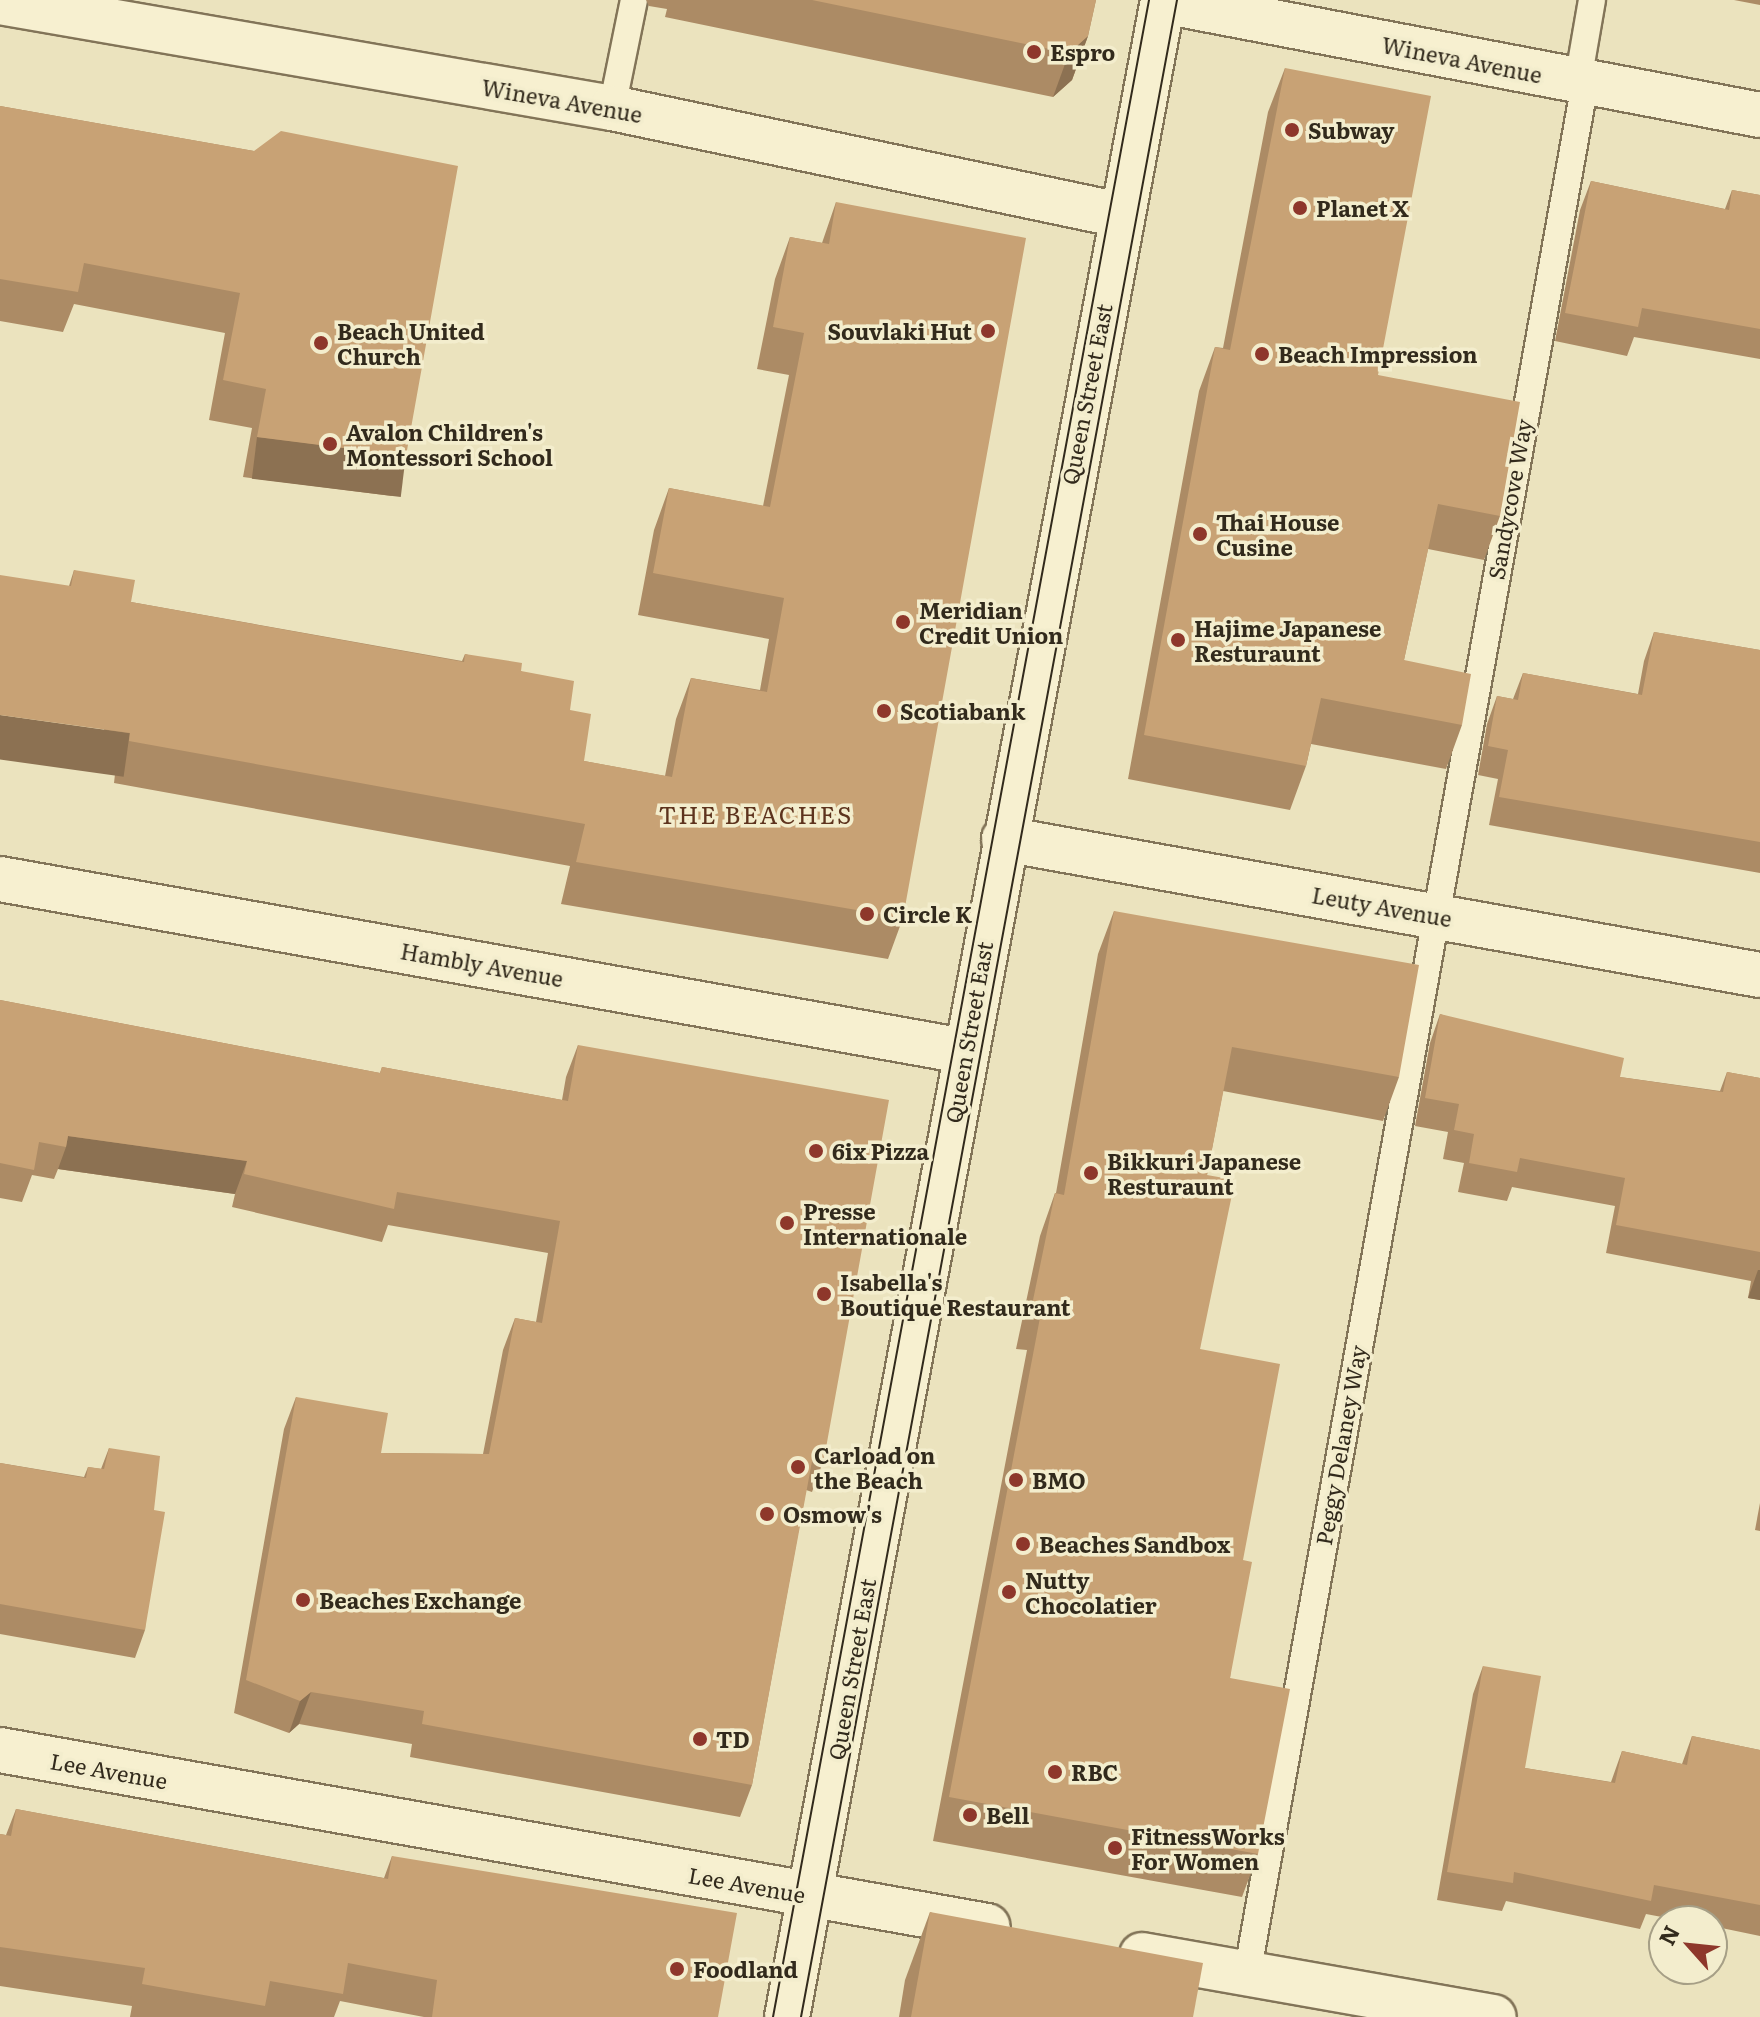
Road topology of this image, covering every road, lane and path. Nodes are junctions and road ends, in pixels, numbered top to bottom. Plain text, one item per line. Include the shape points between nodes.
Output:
1 (634, 0) edge
2 (1163, 0) edge
3 (1592, 0) edge
4 (0, 2) edge
5 (108, 10) edge
6 (1582, 82) junction
7 (612, 108) junction
8 (1760, 115) edge
9 (1120, 215) junction
10 (1004, 839) junction
11 (0, 879) edge
12 (1432, 915) junction
13 (1760, 975) edge
14 (964, 1051) junction
15 (0, 1750) edge
16 (809, 1895) junction
17 (1036, 1935) edge
18 (1096, 1946) edge
19 (1247, 1975) junction
20 (787, 2017) edge
21 (1494, 2017) edge

1 - 7 lane
2 - 6 street, Wineva Avenue
2 - 9 street, Queen Street East
3 - 6 lane, Sandycove Way
4 - 5 street, Wineva Avenue
5 - 7 street, Wineva Avenue
6 - 8 street, Wineva Avenue
6 - 12 lane, Sandycove Way
7 - 9 street, Wineva Avenue
9 - 10 street, Queen Street East
10 - 12 street, Leuty Avenue
10 - 14 street, Queen Street East
11 - 14 street, Hambly Avenue
12 - 13 street, Leuty Avenue
12 - 19 lane, Peggy Delaney Way
14 - 16 street, Queen Street East
15 - 16 street, Lee Avenue
16 - 17 street, Lee Avenue
16 - 20 street, Queen Street East
18 - 19 street
19 - 21 street

